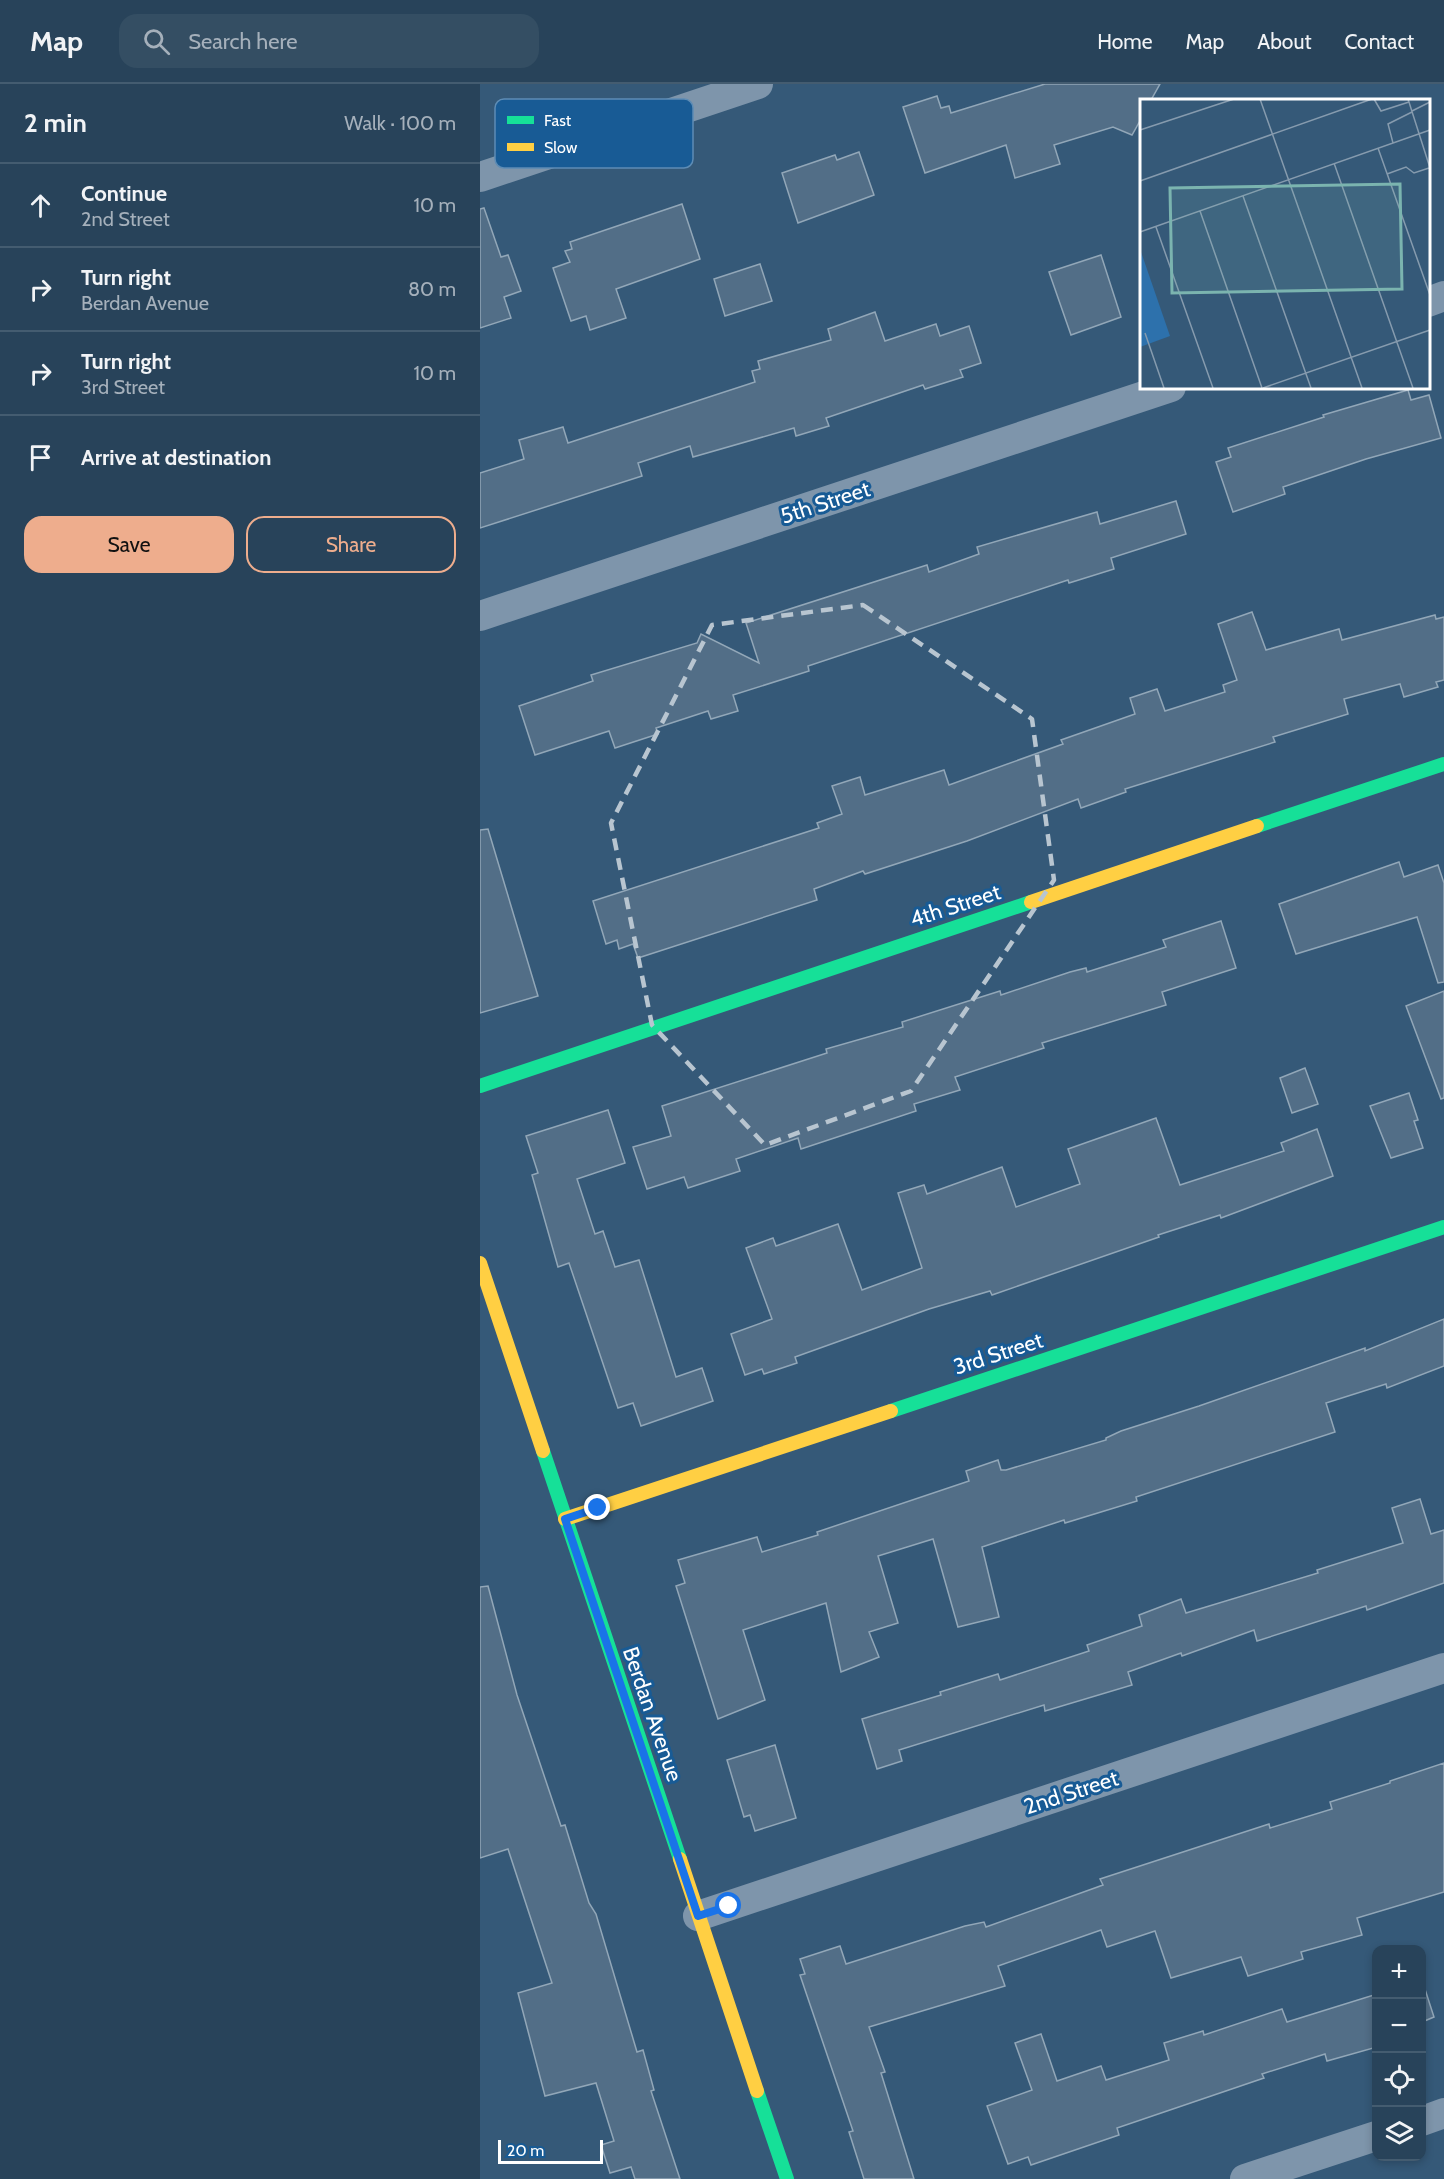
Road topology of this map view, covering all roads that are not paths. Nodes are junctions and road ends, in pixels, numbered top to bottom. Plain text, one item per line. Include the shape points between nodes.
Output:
1 (758, 84) edge
2 (693, 106) edge
3 (507, 168) edge
4 (480, 177) edge
5 (1444, 296) edge
6 (1429, 302) edge
7 (1168, 388) edge
8 (480, 616) edge
9 (1444, 764) edge
10 (480, 1086) edge
11 (1444, 1227) edge
12 (480, 1263) edge
13 (565, 1519) junction
14 (1444, 1668) edge
15 (698, 1916) junction
16 (1444, 2113) edge
17 (1426, 2120) edge
18 (1372, 2138) edge
19 (787, 2179) edge
20 (1245, 2179) edge

1 - 2 street
3 - 4 street
5 - 6 street
7 - 8 street, 5th Street
9 - 10 street, 4th Street
11 - 13 street, 3rd Street
12 - 13 street, Berdan Avenue
13 - 15 street, Berdan Avenue
14 - 15 street, 2nd Street
15 - 19 street, Berdan Avenue
16 - 17 street
18 - 20 street

